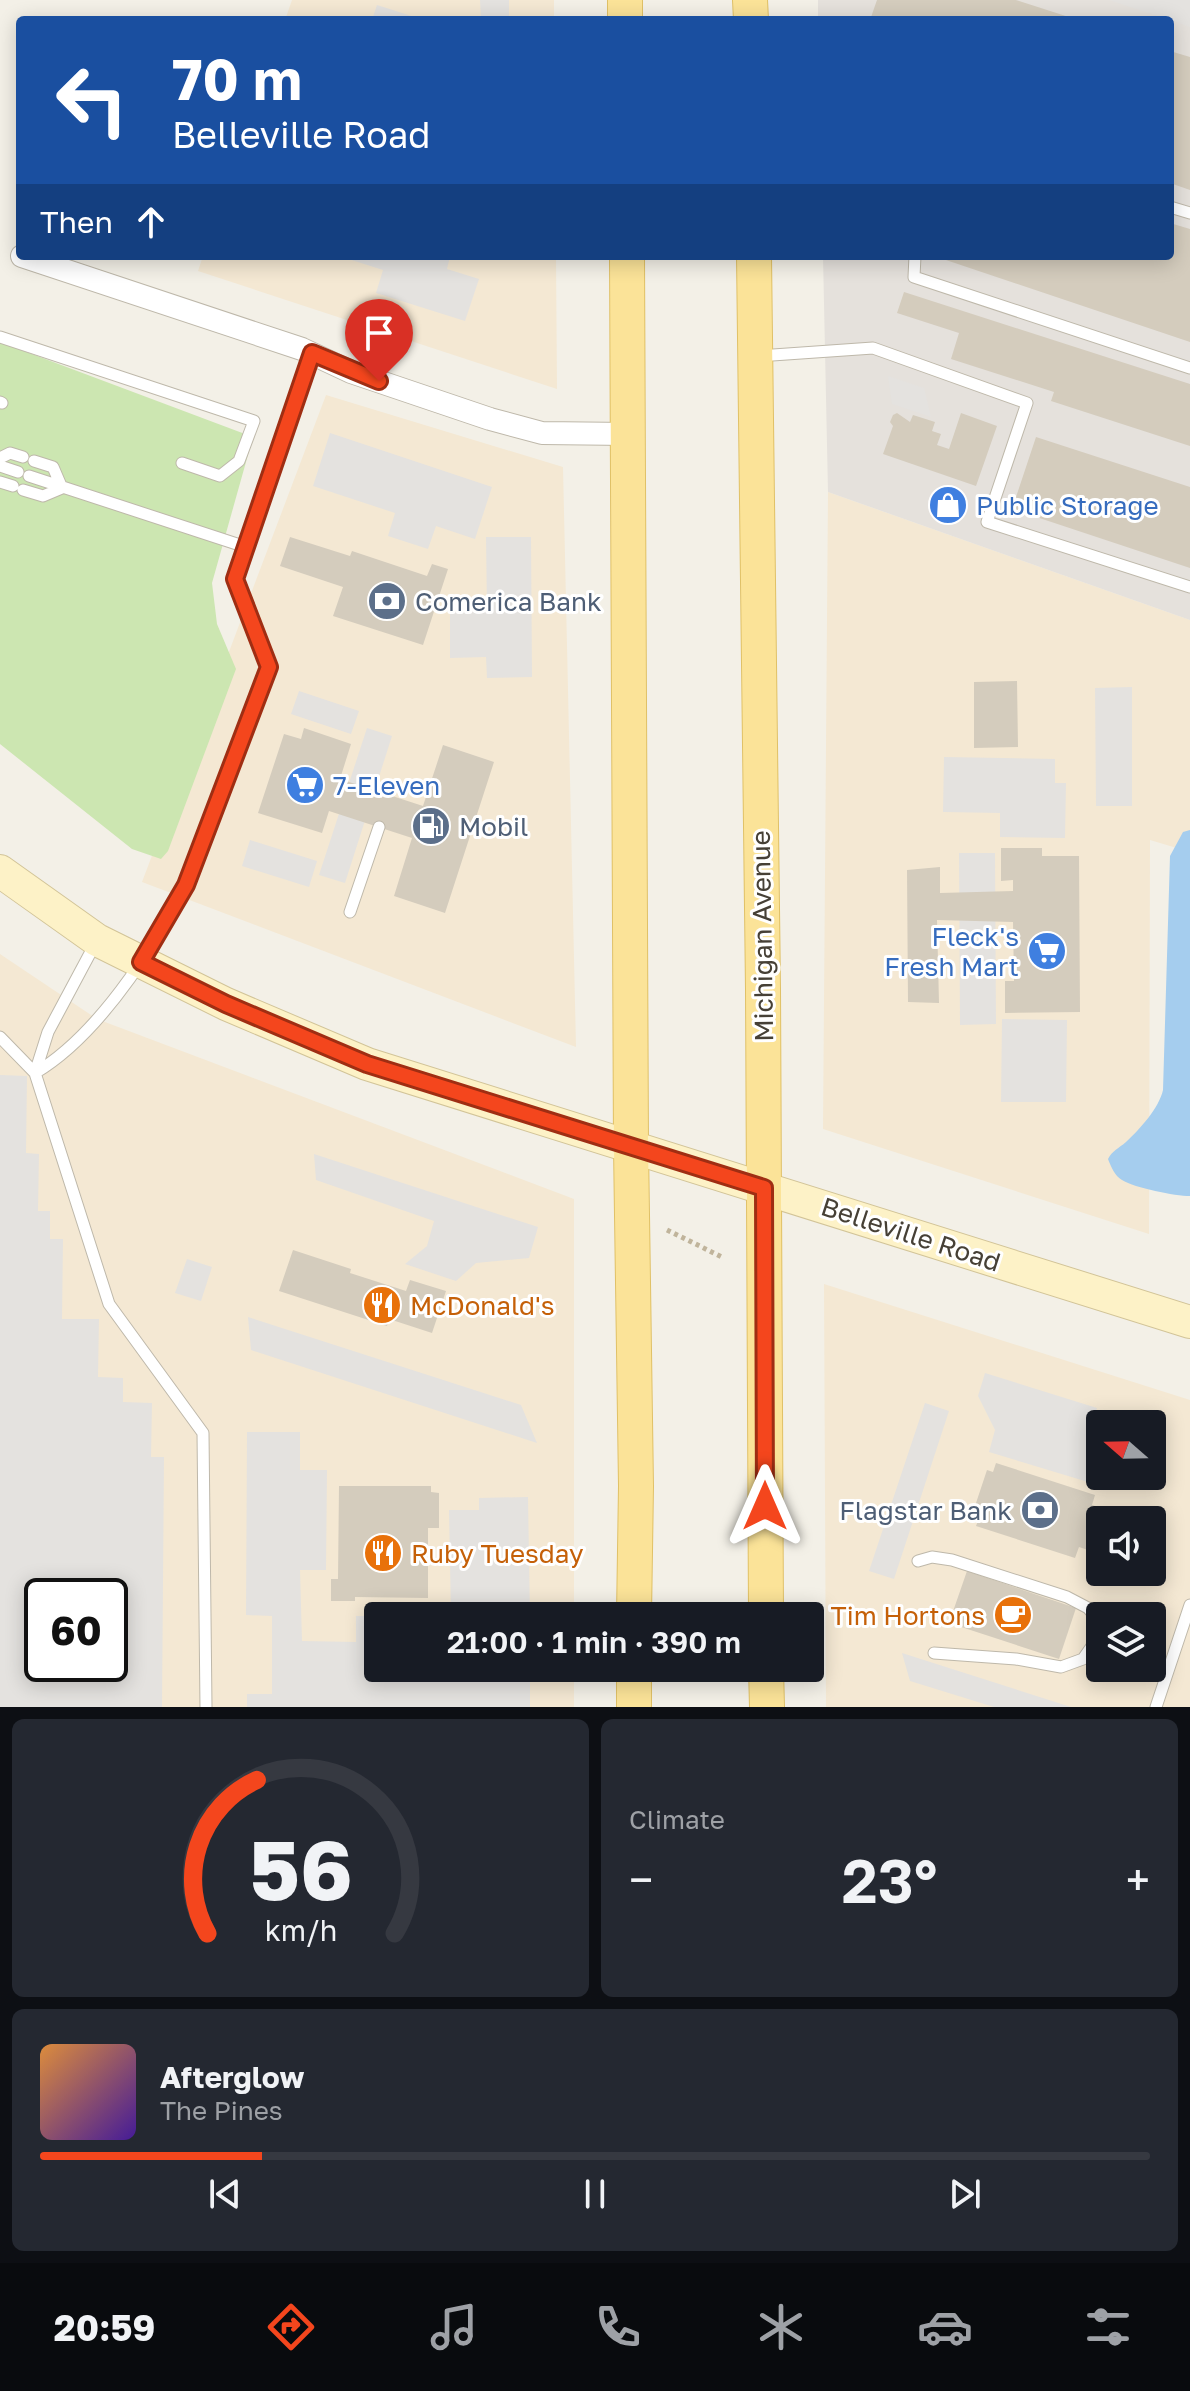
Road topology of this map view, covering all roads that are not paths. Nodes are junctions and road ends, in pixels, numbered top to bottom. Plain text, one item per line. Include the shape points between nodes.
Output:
1 (33, 260) edge
2 (627, 260) edge
3 (754, 260) edge
4 (915, 260) edge
5 (0, 337) edge
6 (312, 353) junction
7 (754, 356) junction
8 (1190, 368) edge
9 (628, 434) junction
10 (0, 458) edge
11 (182, 463) dead end
12 (0, 466) edge
13 (0, 482) edge
14 (62, 488) junction
15 (246, 547) junction
16 (1190, 587) edge
17 (379, 827) dead end
18 (0, 871) edge
19 (350, 912) dead end
20 (97, 940) junction
21 (141, 962) junction
22 (0, 1037) edge
23 (35, 1073) junction
24 (631, 1147) junction
25 (764, 1188) junction
26 (1190, 1322) edge
27 (918, 1561) dead end
28 (634, 1602) edge
29 (766, 1602) edge
30 (1190, 1605) edge
31 (934, 1653) dead end
32 (634, 1682) edge
33 (766, 1682) edge
34 (206, 1707) edge
35 (634, 1707) edge
36 (767, 1707) edge
37 (1156, 1707) edge

1 - 6 street
2 - 9 main road
3 - 7 main road, Michigan Avenue
4 - 8 lane via 914,277
5 - 11 lane via 254,421 239,461 220,476
6 - 9 street via 351,372 542,433
6 - 15 lane
7 - 16 lane via 873,348 1027,403 987,522
7 - 25 main road, Michigan Avenue
9 - 24 main road
10 - 14 lane via 10,453 53,467
12 - 14 lane
13 - 14 lane via 43,496
14 - 15 lane
15 - 21 lane via 235,579 269,667 186,885
17 - 19 lane
18 - 20 main road, Belleville Road
20 - 21 main road, Belleville Road
20 - 23 lane via 48,1032
21 - 23 lane via 59,1059
21 - 24 main road, Belleville Road via 367,1064
22 - 23 lane
23 - 34 lane via 109,1304 203,1433
24 - 25 main road, Belleville Road
24 - 28 main road
25 - 26 main road, Belleville Road
25 - 29 main road, Michigan Avenue
27 - 31 lane via 952,1560 1067,1597 1099,1621 1097,1639 1083,1659 1061,1667
30 - 37 lane
32 - 35 main road
33 - 36 main road

